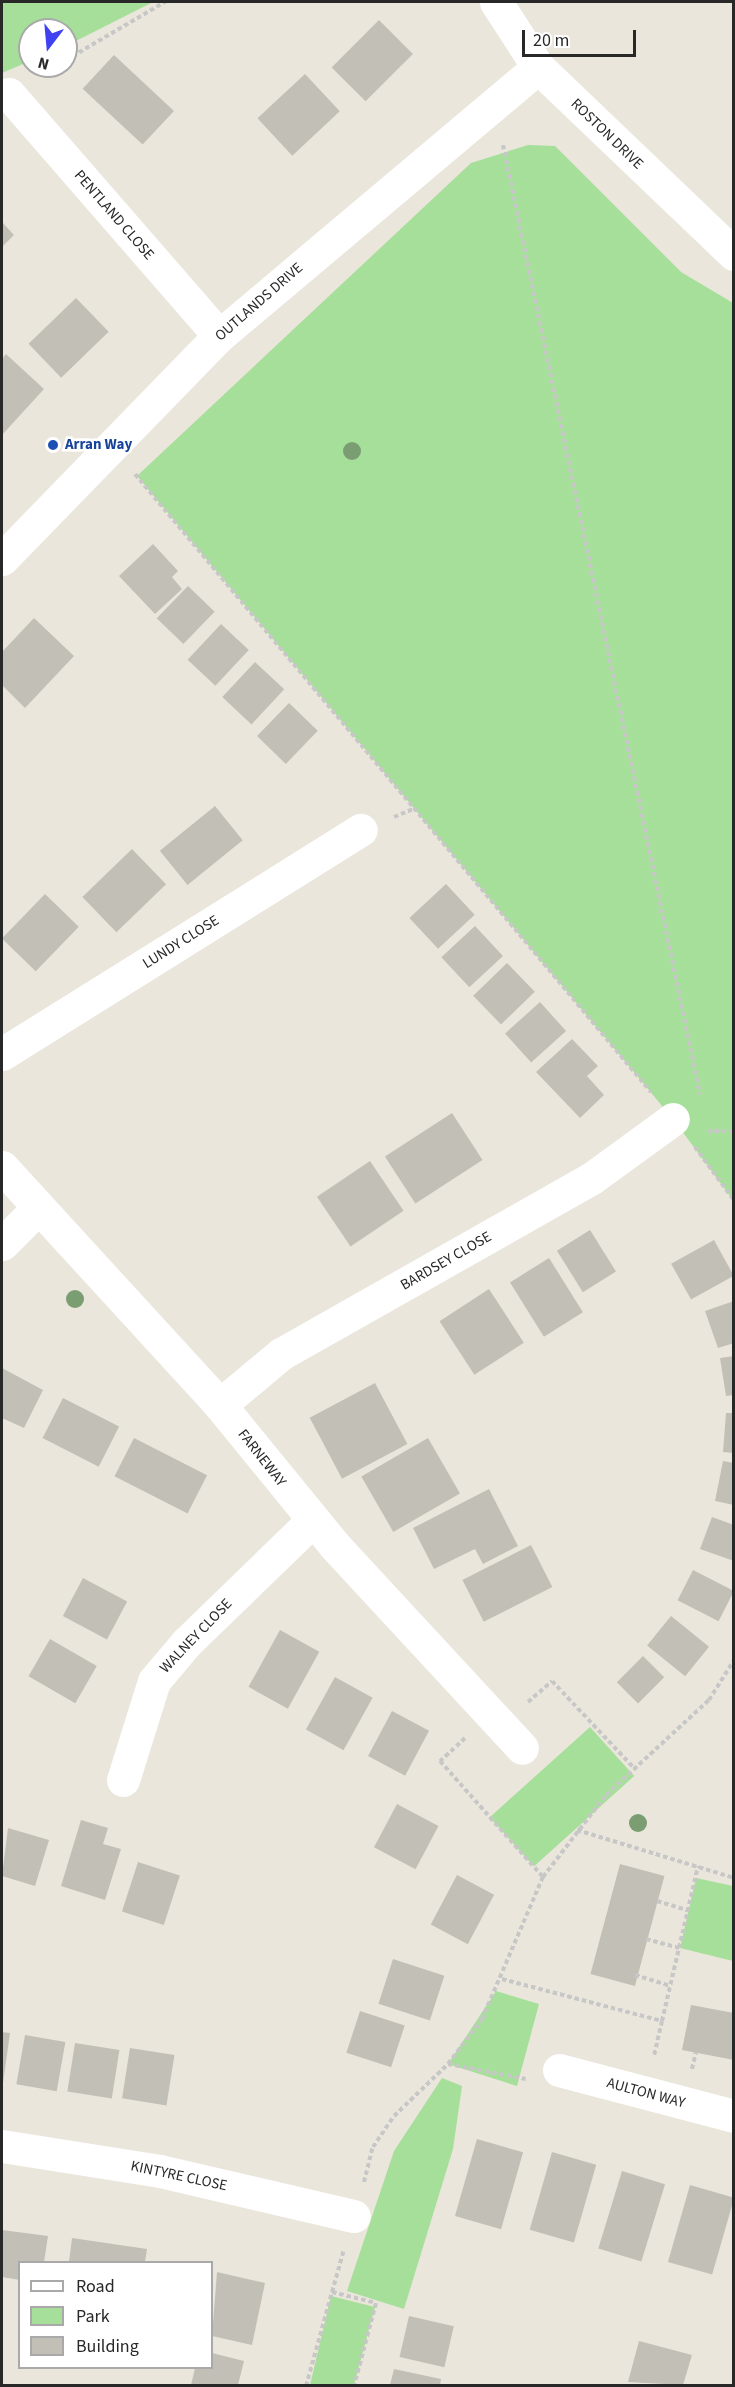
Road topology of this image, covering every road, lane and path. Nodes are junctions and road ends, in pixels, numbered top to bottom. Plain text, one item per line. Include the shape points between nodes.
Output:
1 (165, 2) edge
2 (496, 2) edge
3 (78, 53) edge
4 (538, 67) junction
5 (9, 94) dead end
6 (494, 100) junction
7 (734, 254) edge
8 (219, 336) junction
9 (111, 445) junction
10 (2, 559) edge
11 (361, 830) dead end
12 (2, 1053) edge
13 (688, 1113) junction
14 (705, 1120) dead end
15 (708, 1131) dead end
16 (2, 1167) edge
17 (734, 1200) edge
18 (39, 1207) junction
19 (2, 1244) edge
20 (220, 1405) junction
21 (313, 1520) junction
22 (734, 1660) edge
23 (505, 1729) junction
24 (634, 1768) junction
25 (123, 1780) dead end
26 (577, 1830) junction
27 (698, 1866) junction
28 (543, 1877) junction
29 (734, 1878) edge
30 (657, 1901) dead end
31 (690, 1911) junction
32 (646, 1939) dead end
33 (680, 1948) junction
34 (635, 1975) dead end
35 (502, 1978) junction
36 (670, 1986) junction
37 (662, 2021) junction
38 (448, 2064) junction
39 (559, 2070) joint
40 (645, 2092) junction
41 (734, 2116) edge
42 (2, 2146) edge
43 (354, 2216) junction
44 (332, 2292) junction
45 (306, 2385) edge
46 (354, 2385) edge

1 - 3 path
2 - 4 street, ROSTON DRIVE
4 - 6 street, OUTLANDS DRIVE
4 - 7 street, ROSTON DRIVE
5 - 8 street, PENTLAND CLOSE
6 - 8 street, OUTLANDS DRIVE
6 - 13 path
8 - 9 street, OUTLANDS DRIVE
9 - 10 street, OUTLANDS DRIVE
9 - 13 path
11 - 12 street, LUNDY CLOSE
13 - 17 path
13 - 20 street, BARDSEY CLOSE via 592,1178 281,1354
14 - 15 path
16 - 18 street, FARNEWAY
18 - 19 street
18 - 20 street, FARNEWAY
20 - 21 street, FARNEWAY
21 - 23 street, FARNEWAY
21 - 25 street, WALNEY CLOSE via 186,1642 154,1681
22 - 24 path via 709,1700
23 - 24 path via 552,1681
23 - 28 path via 440,1761
24 - 26 path
26 - 27 path
26 - 28 path
27 - 29 path
27 - 31 path
28 - 35 path
30 - 31 path
31 - 33 path
32 - 33 path
33 - 36 path
34 - 36 path
35 - 37 path
35 - 38 path via 482,2019
36 - 37 path
37 - 40 path
38 - 39 path via 520,2081
38 - 43 path via 394,2116 374,2147
39 - 40 street, AULTON WAY
40 - 41 street, AULTON WAY
42 - 43 street, KINTYRE CLOSE via 160,2170
43 - 44 path
44 - 45 path
44 - 46 path via 376,2303

